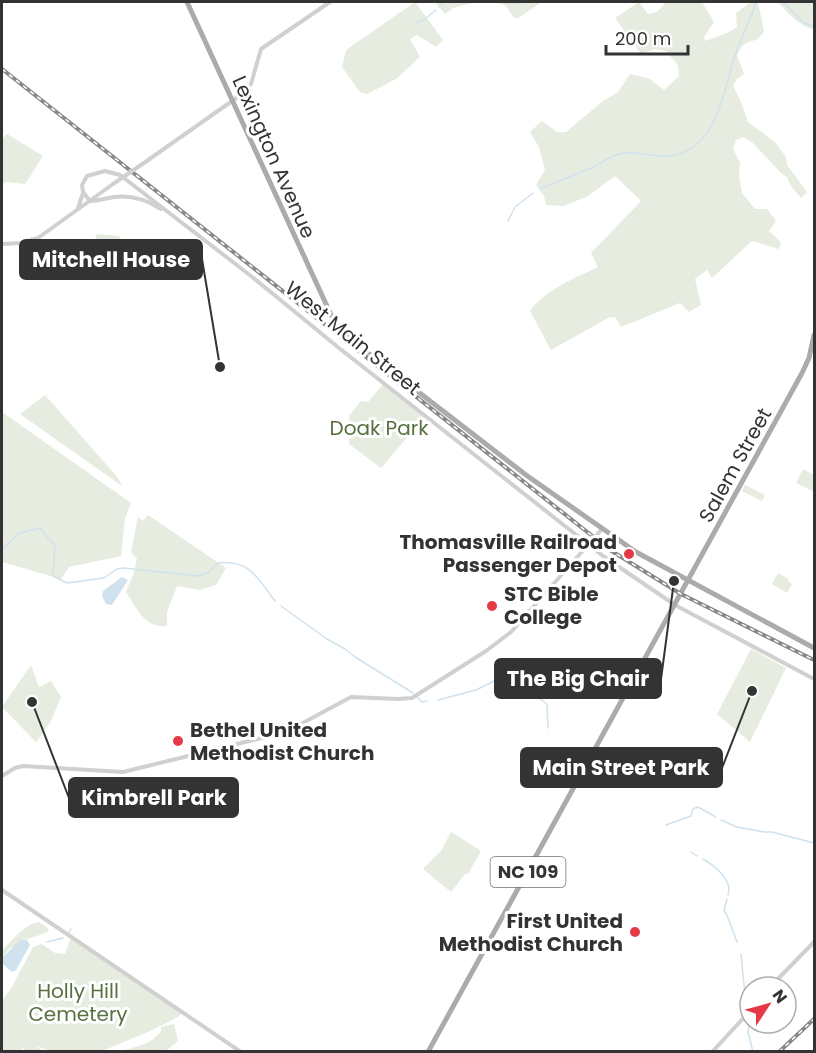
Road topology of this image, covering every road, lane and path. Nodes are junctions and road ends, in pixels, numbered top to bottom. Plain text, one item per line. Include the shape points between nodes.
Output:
1 (187, 2) edge
2 (330, 2) edge
3 (232, 100) junction
4 (83, 192) junction
5 (90, 201) junction
6 (76, 211) junction
7 (184, 224) junction
8 (2, 244) edge
9 (335, 325) joint
10 (814, 335) edge
11 (602, 529) junction
12 (588, 544) junction
13 (688, 581) junction
14 (675, 605) junction
15 (814, 648) edge
16 (814, 679) edge
17 (2, 776) edge
18 (2, 890) edge
19 (814, 942) edge
20 (782, 975) edge
21 (738, 1024) edge
22 (242, 1052) edge
23 (428, 1052) edge
24 (712, 1052) edge

1 - 3 main road, Lexington Avenue
2 - 3 street via 261,49 251,84
3 - 5 street, bridge
3 - 9 main road, Lexington Avenue
4 - 5 street
4 - 6 street
4 - 7 street, West Main Street via 82,182 87,176 115,173
5 - 6 street
5 - 7 street via 118,197 140,200
6 - 8 street via 38,238
7 - 12 street, West Main Street
9 - 11 main road, West Main Street via 348,339
10 - 13 main road, Salem Street / NC 109 via 802,373
11 - 12 street
11 - 13 main road, West Main Street
12 - 14 street, West Main Street
12 - 17 street via 511,632 412,698 351,697 286,732 123,772 23,766
13 - 14 main road, Salem Street / NC 109
13 - 15 main road, West Main Street
14 - 16 street, West Main Street
14 - 23 main road, NC 109
18 - 22 street
19 - 20 street
21 - 24 street

